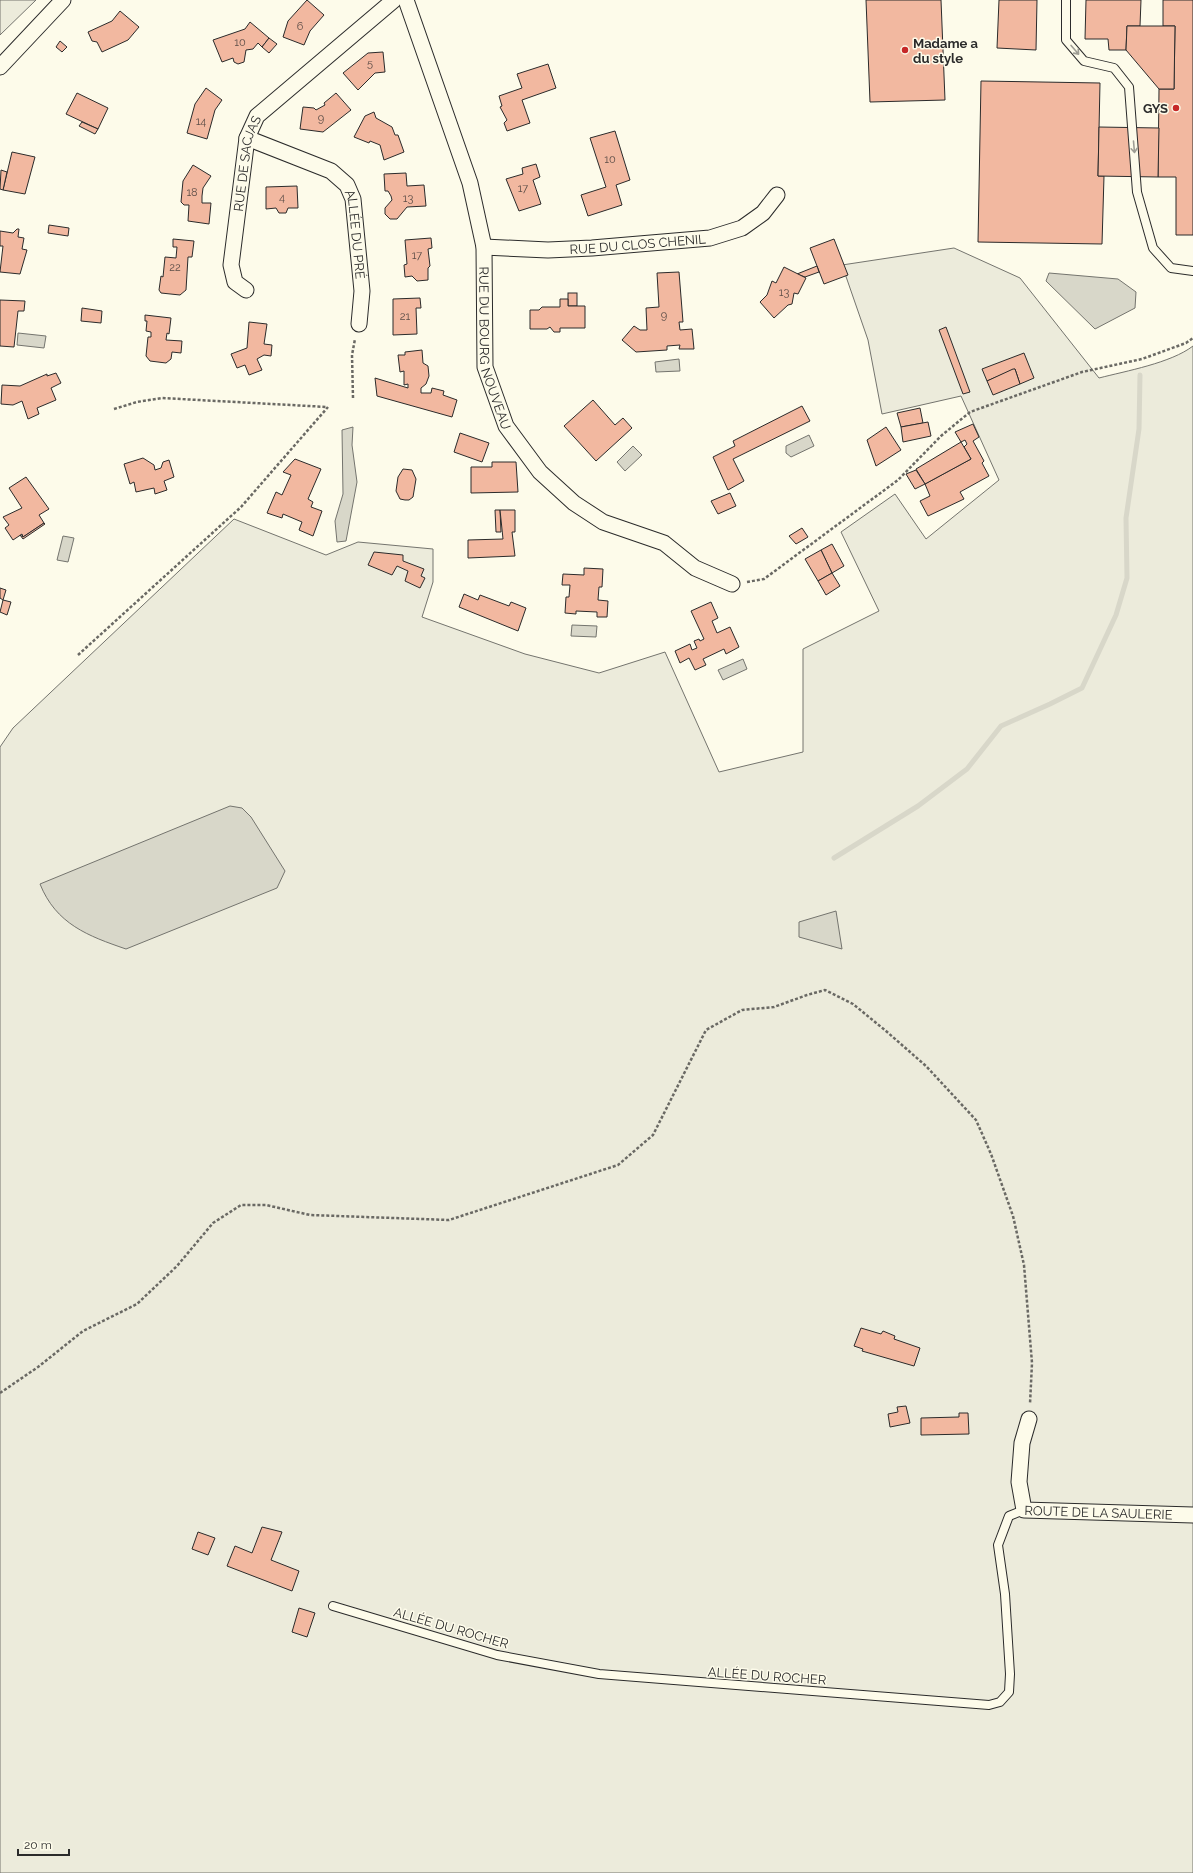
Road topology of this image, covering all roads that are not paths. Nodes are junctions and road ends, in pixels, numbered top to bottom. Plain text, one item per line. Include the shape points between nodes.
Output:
1 (63, 0) edge
2 (394, 0) edge
3 (406, 0) edge
4 (1066, 0) edge
5 (0, 67) edge
6 (247, 138) junction
7 (777, 195) dead end
8 (484, 247) junction
9 (1193, 271) edge
10 (246, 290) dead end
11 (359, 324) road end
12 (732, 584) road end
13 (1029, 1419) road end
14 (1024, 1510) junction
15 (1193, 1515) edge
16 (333, 1606) dead end

1 - 5 street
2 - 6 street, RUE DE SACJAS via 257,116
3 - 8 street, RUE DU BOURG NOUVEAU via 470,183
4 -> 9 lane via 1066,40 1084,61 1114,68 1129,87 1137,192 1152,248 1171,268
6 - 10 street, RUE DE SACJAS via 231,266 235,282
6 - 11 street, ALLÉE DU PRÉ via 331,171 347,185 353,199 362,291
7 - 8 street, RUE DU CLOS CHENIL via 763,213 742,228 710,238 548,250
8 - 12 street, RUE DU BOURG NOUVEAU via 486,367 506,426 540,472 574,503 603,522 664,543 695,568
13 - 14 street, ROUTE DE LA SAULERIE via 1022,1443 1019,1482
14 - 15 street, ROUTE DE LA SAULERIE
14 - 16 lane, ALLÉE DU ROCHER via 1008,1516 998,1545 1005,1594 1009,1692 1000,1702 989,1705 599,1674 497,1655

